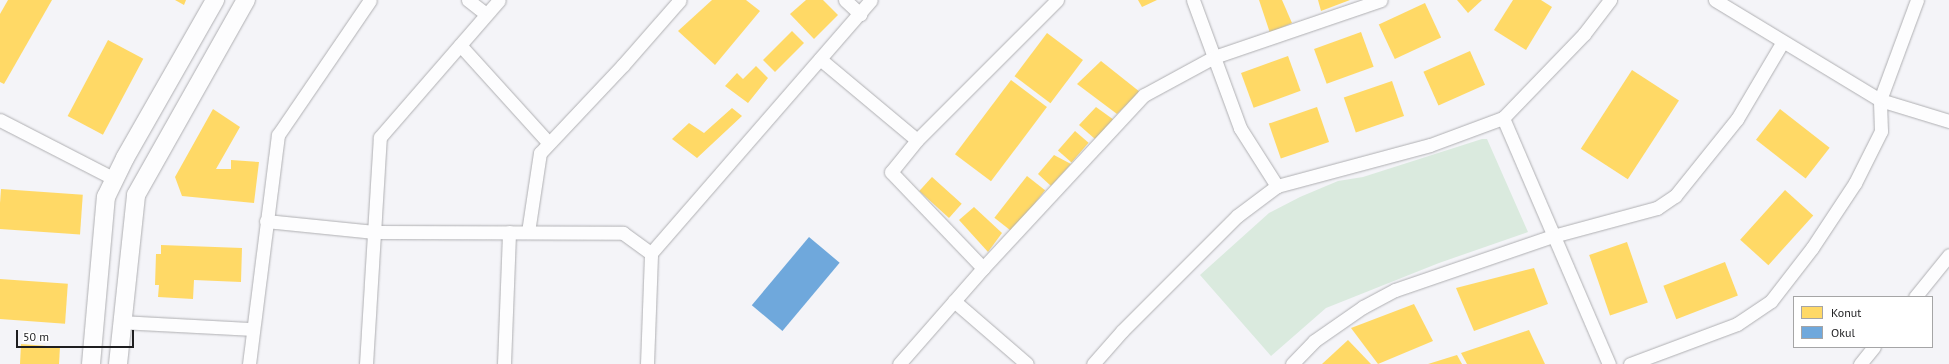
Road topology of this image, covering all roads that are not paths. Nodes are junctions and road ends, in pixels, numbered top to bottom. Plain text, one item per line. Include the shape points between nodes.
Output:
1 (215, 0) edge
2 (246, 0) edge
3 (370, 0) edge
4 (468, 0) edge
5 (499, 0) edge
6 (680, 0) edge
7 (845, 0) edge
8 (872, 0) edge
9 (1057, 0) edge
10 (1193, 0) edge
11 (1381, 0) edge
12 (1715, 0) edge
13 (1917, 0) edge
14 (1605, 2) edge
15 (486, 14) junction
16 (860, 14) junction
17 (1782, 43) junction
18 (460, 45) junction
19 (1214, 57) junction
20 (820, 59) junction
21 (1880, 100) junction
22 (1503, 118) junction
23 (0, 120) edge
24 (1949, 121) edge
25 (917, 140) junction
26 (549, 143) junction
27 (115, 179) junction
28 (1276, 186) junction
29 (266, 221) junction
30 (374, 232) junction
31 (509, 232) junction
32 (528, 232) junction
33 (1553, 236) junction
34 (651, 253) junction
35 (1949, 256) edge
36 (983, 268) junction
37 (1916, 296) edge
38 (954, 301) junction
39 (122, 322) junction
40 (252, 329) junction
41 (1873, 348) edge
42 (91, 364) edge
43 (118, 364) edge
44 (249, 364) edge
45 (366, 364) edge
46 (504, 364) edge
47 (647, 364) edge
48 (899, 364) edge
49 (1027, 364) edge
50 (1093, 364) edge
51 (1292, 364) edge
52 (1609, 364) edge
53 (1630, 364) edge
54 (1860, 364) edge

1 - 27 main road
2 - 39 main road via 136,195
3 - 29 street via 278,135
4 - 15 street
5 - 15 street
6 - 26 street
7 - 16 street
8 - 16 street
9 - 25 street
10 - 19 street
11 - 19 street
12 - 17 street
13 - 21 street
14 - 22 street
15 - 18 street
16 - 20 street
17 - 21 street
17 - 33 street via 1737,119 1674,196 1658,208
18 - 26 street
18 - 30 street via 380,137
19 - 28 street via 1240,128
19 - 36 street via 1144,95
20 - 25 street
20 - 34 street
21 - 24 street
21 - 53 street via 1881,130 1856,183 1812,248 1771,301 1737,324
22 - 28 street via 1430,145
22 - 33 street
23 - 27 street
25 - 36 street via 891,172
26 - 32 street via 540,153
27 - 42 main road via 106,197
28 - 50 street via 1237,216 1122,331
29 - 30 street
29 - 40 street
30 - 31 street
30 - 45 street
31 - 32 street
31 - 46 street
32 - 34 street via 623,233
33 - 51 street via 1395,290 1363,306 1314,341
33 - 52 street
34 - 47 street
35 - 37 street
36 - 38 street
38 - 48 street
38 - 49 street
39 - 40 street
39 - 43 main road
40 - 44 street
41 - 54 street

